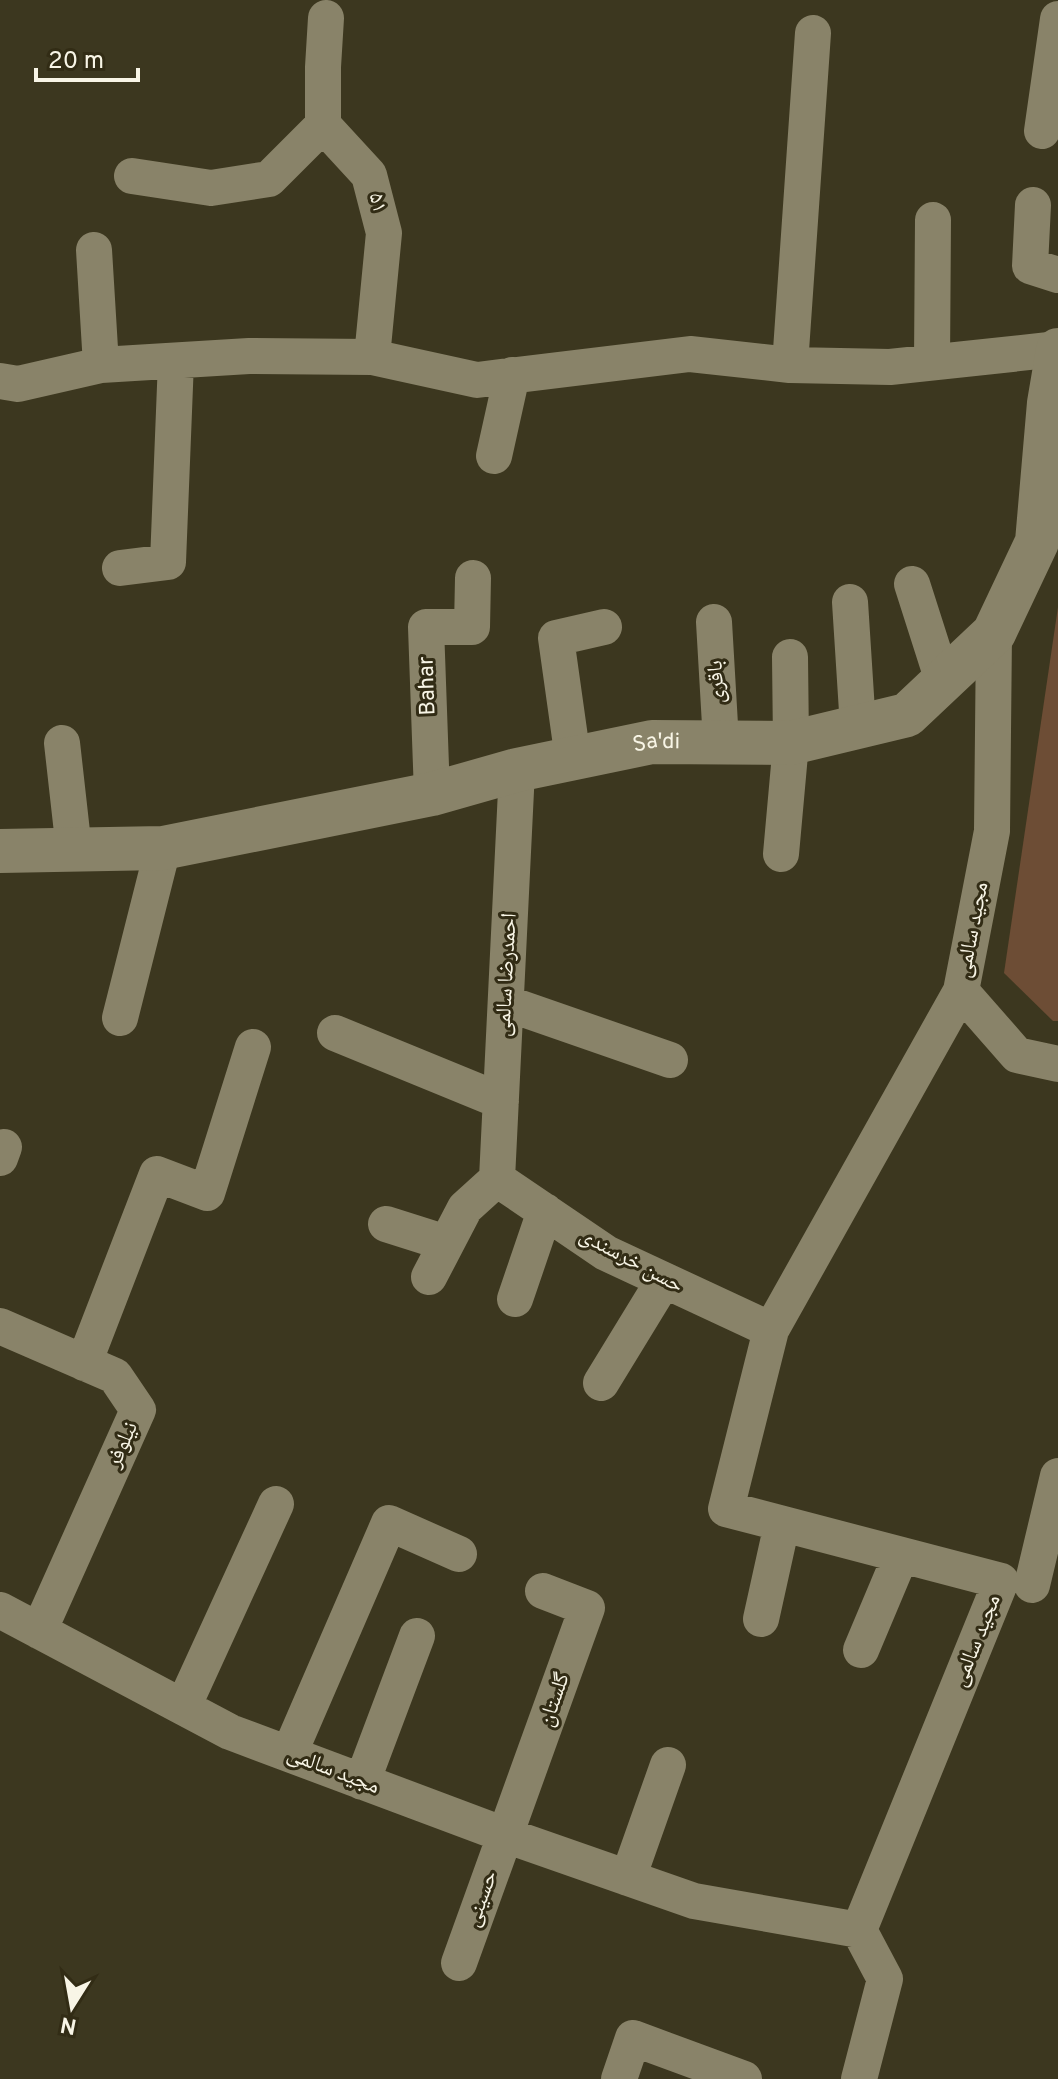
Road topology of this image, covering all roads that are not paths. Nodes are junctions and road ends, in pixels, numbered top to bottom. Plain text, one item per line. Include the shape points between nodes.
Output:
1 (326, 18) dead end
2 (1058, 19) edge
3 (813, 33) dead end
4 (323, 125) junction
5 (1042, 131) dead end
6 (132, 176) dead end
7 (1033, 205) dead end
8 (933, 220) dead end
9 (94, 250) dead end
10 (1058, 275) edge
11 (1058, 349) edge
12 (372, 357) junction
13 (176, 361) junction
14 (932, 362) junction
15 (101, 365) junction
16 (790, 365) junction
17 (512, 375) junction
18 (0, 381) edge
19 (494, 456) dead end
20 (120, 568) dead end
21 (473, 578) dead end
22 (912, 584) dead end
23 (850, 602) dead end
24 (714, 622) dead end
25 (998, 623) junction
26 (604, 627) dead end
27 (790, 657) dead end
28 (943, 681) junction
29 (848, 729) junction
30 (721, 742) junction
31 (793, 742) junction
32 (62, 743) dead end
33 (573, 759) junction
34 (517, 770) junction
35 (432, 794) junction
36 (163, 848) junction
37 (74, 850) junction
38 (0, 851) edge
39 (781, 854) dead end
40 (961, 991) junction
41 (506, 1003) junction
42 (120, 1018) dead end
43 (335, 1033) dead end
44 (253, 1047) dead end
45 (670, 1060) dead end
46 (1058, 1064) edge
47 (501, 1101) junction
48 (497, 1179) junction
49 (545, 1211) junction
50 (386, 1224) dead end
51 (446, 1243) junction
52 (429, 1277) dead end
53 (664, 1280) junction
54 (515, 1299) dead end
55 (0, 1326) edge
56 (771, 1330) junction
57 (84, 1363) junction
58 (601, 1383) dead end
59 (1058, 1476) edge
60 (276, 1504) dead end
61 (782, 1524) junction
62 (459, 1554) dead end
63 (901, 1555) junction
64 (1030, 1585) edge
65 (543, 1591) dead end
66 (0, 1610) edge
67 (761, 1619) dead end
68 (39, 1631) junction
69 (417, 1636) dead end
70 (861, 1650) dead end
71 (183, 1707) junction
72 (289, 1754) junction
73 (668, 1765) dead end
74 (362, 1782) junction
75 (505, 1835) junction
76 (628, 1878) junction
77 (859, 1930) junction
78 (459, 1963) dead end
79 (619, 2079) edge
80 (744, 2079) edge
81 (859, 2079) edge

1 - 4 street
2 - 5 street
3 - 16 street
4 - 6 street via 269,179 211,188
4 - 12 street, ۵۱ via 369,175 384,233
7 - 10 street via 1030,266
8 - 14 street
9 - 15 street
11 - 14 street
11 - 25 street, Sa'di via 1037,542
12 - 13 street
12 - 17 street via 477,380
13 - 15 street
13 - 20 street via 168,562
14 - 16 street via 890,367
15 - 18 street via 18,384
16 - 17 street via 690,354
17 - 19 street
21 - 35 street, Bahar via 472,627 426,627
22 - 28 street
23 - 29 street
24 - 30 street, باقری
25 - 28 street, Sa'di
25 - 40 street, مجید سالمی via 992,831
26 - 33 street via 556,638
27 - 31 street
28 - 29 street, Sa'di via 907,715
29 - 31 street, Sa'di
30 - 31 street, Sa'di
30 - 33 street, Sa'di via 652,742
31 - 39 street
32 - 37 street
33 - 34 street, Sa'di
34 - 35 street, Sa'di
34 - 41 street, احمدرضا سالمی
35 - 36 street, Sa'di
36 - 37 street, Sa'di
36 - 42 street
37 - 38 street, Sa'di
40 - 46 street via 1017,1055
40 - 56 street, مجید سالمی
41 - 45 street
41 - 47 street, احمدرضا سالمی
43 - 47 street
44 - 57 street via 207,1193 157,1174
47 - 48 street, احمدرضا سالمی
48 - 49 street, حسن خرسندی
48 - 51 street via 465,1208
49 - 53 street, حسن خرسندی via 606,1253
49 - 54 street
50 - 51 street
51 - 52 street
53 - 56 street, حسن خرسندی
53 - 58 street
55 - 57 street, نیلوفر
56 - 61 street, مجید سالمی via 726,1509
57 - 68 street, نیلوفر via 115,1376 138,1410
59 - 64 street
60 - 71 street
61 - 63 street, مجید سالمی
61 - 67 street
62 - 72 street via 389,1523
63 - 64 street, مجید سالمی
63 - 70 street
64 - 77 street, مجید سالمی
65 - 75 street, گلستان via 587,1608
66 - 68 street, مجید سالمی
68 - 71 street, مجید سالمی
69 - 74 street
71 - 72 street, مجید سالمی
72 - 74 street, مجید سالمی
73 - 76 street
74 - 75 street, مجید سالمی
75 - 76 street, مجید سالمی
75 - 78 street, حسینی
76 - 77 street, مجید سالمی via 694,1901
77 - 81 street via 885,1979
79 - 80 street via 633,2038

